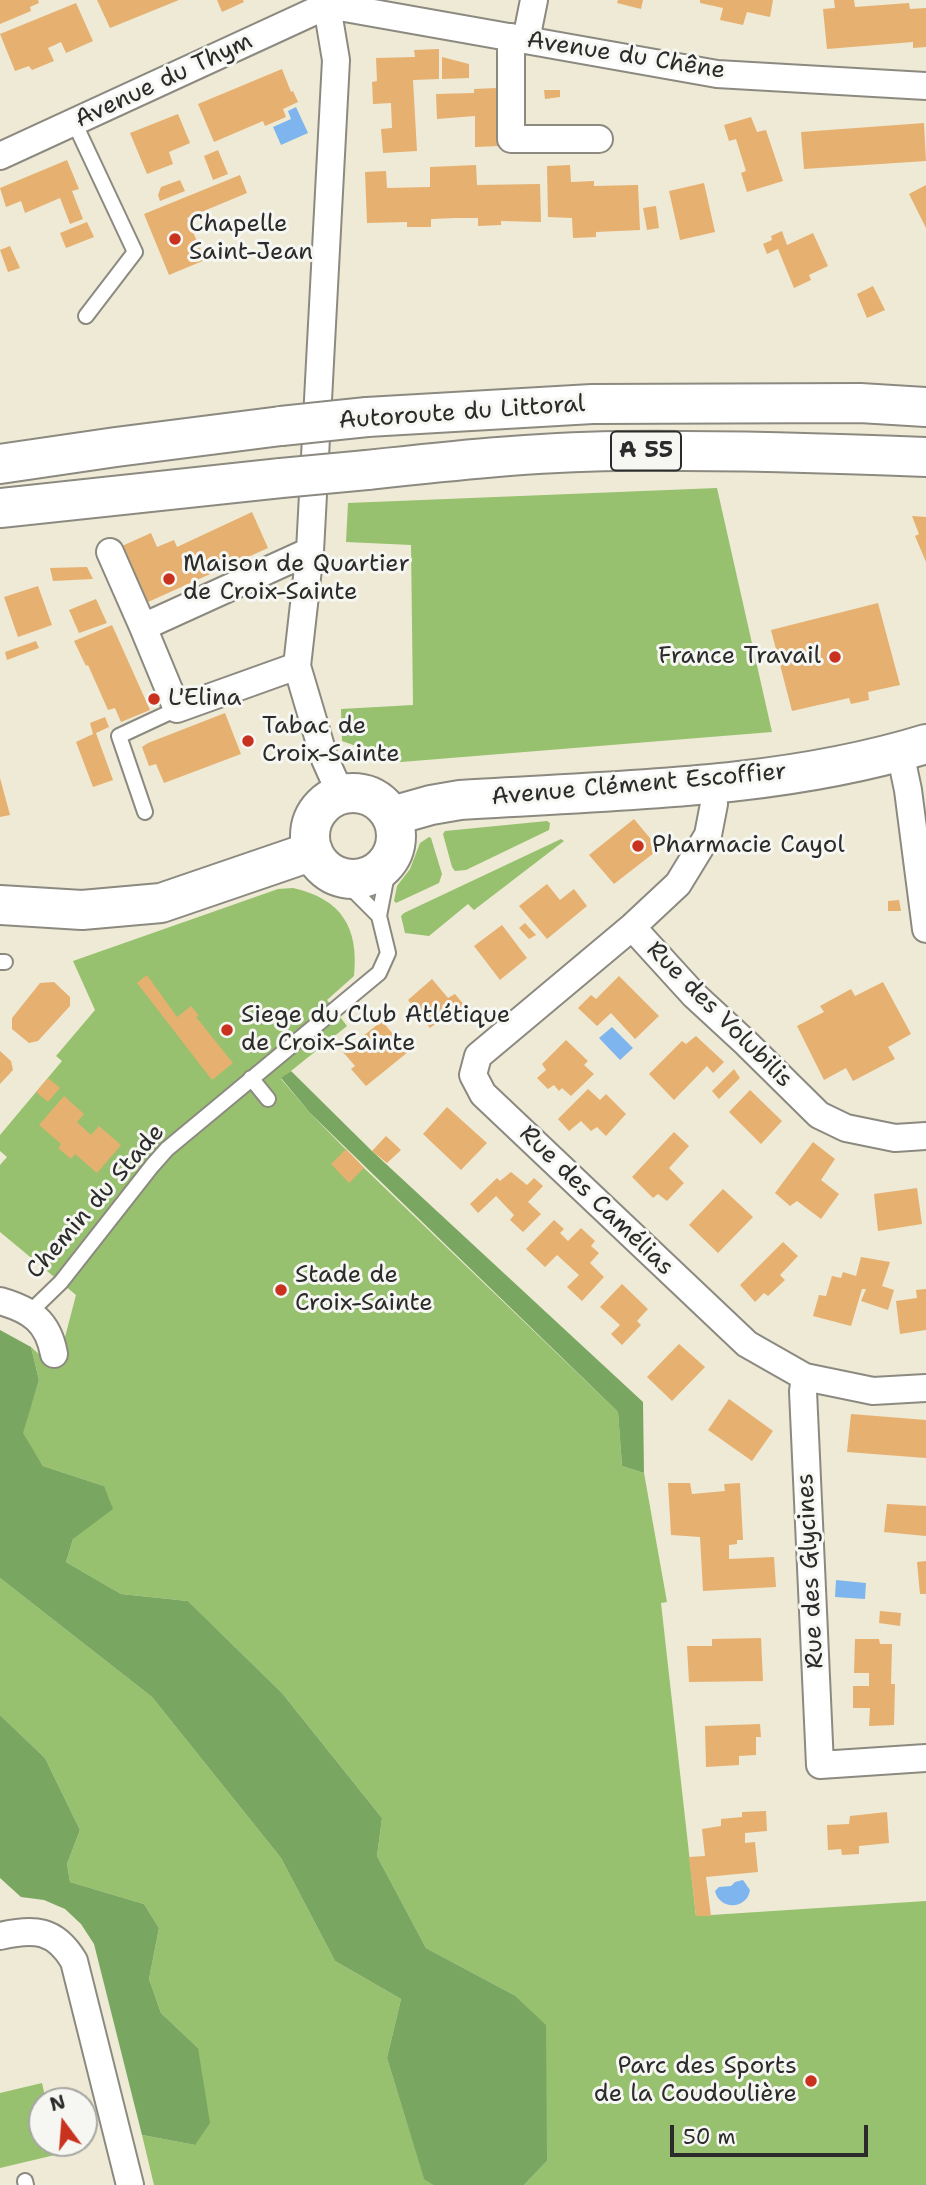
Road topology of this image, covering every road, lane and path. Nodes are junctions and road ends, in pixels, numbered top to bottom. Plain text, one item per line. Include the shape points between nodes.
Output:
1 (534, 0) edge
2 (327, 3) edge
3 (519, 38) junction
4 (926, 86) edge
5 (74, 122) junction
6 (599, 139) dead end
7 (0, 156) edge
8 (86, 316) dead end
9 (926, 407) edge
10 (926, 457) edge
11 (0, 464) edge
12 (0, 508) edge
13 (310, 551) junction
14 (110, 552) dead end
15 (143, 627) junction
16 (297, 666) junction
17 (177, 709) junction
18 (913, 748) edge
19 (712, 783) junction
20 (341, 794) junction
21 (145, 812) dead end
22 (392, 816) junction
23 (313, 851) junction
24 (390, 859) junction
25 (341, 878) junction
26 (925, 900) edge
27 (0, 905) edge
28 (379, 916) junction
29 (632, 927) junction
30 (926, 929) edge
31 (251, 1078) junction
32 (268, 1100) dead end
33 (926, 1136) edge
34 (0, 1301) edge
35 (29, 1313) junction
36 (54, 1354) dead end
37 (805, 1377) junction
38 (926, 1388) edge
39 (926, 1758) edge
40 (0, 1936) edge
41 (130, 2185) edge

1 - 3 street
2 - 3 street, Avenue du Chêne
2 - 5 street, Avenue du Thym
2 - 13 street via 335,60
3 - 4 street, Avenue du Chêne via 717,74
3 - 6 street via 511,139
5 - 7 street, Avenue du Thym
5 - 8 lane via 135,252
9 - 11 main road, Autoroute du Littoral / A 55, bridge via 592,404 367,417
10 - 12 main road, Autoroute du Littoral / A 55, bridge via 615,451 486,457
13 - 15 street
13 - 16 street
14 - 15 street
15 - 17 street
16 - 17 street
16 - 20 street via 324,757
17 - 21 lane via 119,736
18 - 19 main road, Avenue Clément Escoffier via 852,763
18 - 26 street via 908,790
19 - 22 main road, Avenue Clément Escoffier via 460,800
19 - 29 street, Rue des Volubilis via 708,835 678,884
20 - 22 main road via 370,796
20 - 23 main road via 328,801 312,823
22 - 24 main road via 396,837
23 - 25 main road via 319,863
23 - 27 main road via 161,903 82,910
24 - 25 main road via 362,879
24 - 28 lane, Chemin du Stade
25 - 28 lane
26 - 30 street
28 - 31 lane, Chemin du Stade via 388,953 379,973
29 - 33 street, Rue des Volubilis via 694,995 818,1115 858,1131 895,1138
29 - 37 street, Rue des Camélias via 478,1056 473,1075 484,1094 747,1344
31 - 32 lane
31 - 35 lane, Chemin du Stade via 162,1154 61,1282
34 - 35 street
35 - 36 street via 46,1328
37 - 38 street, Rue des Camélias via 873,1391
37 - 39 street, Rue des Glycines via 820,1765
40 - 41 street via 32,1930 46,1934 67,1949 74,1962

